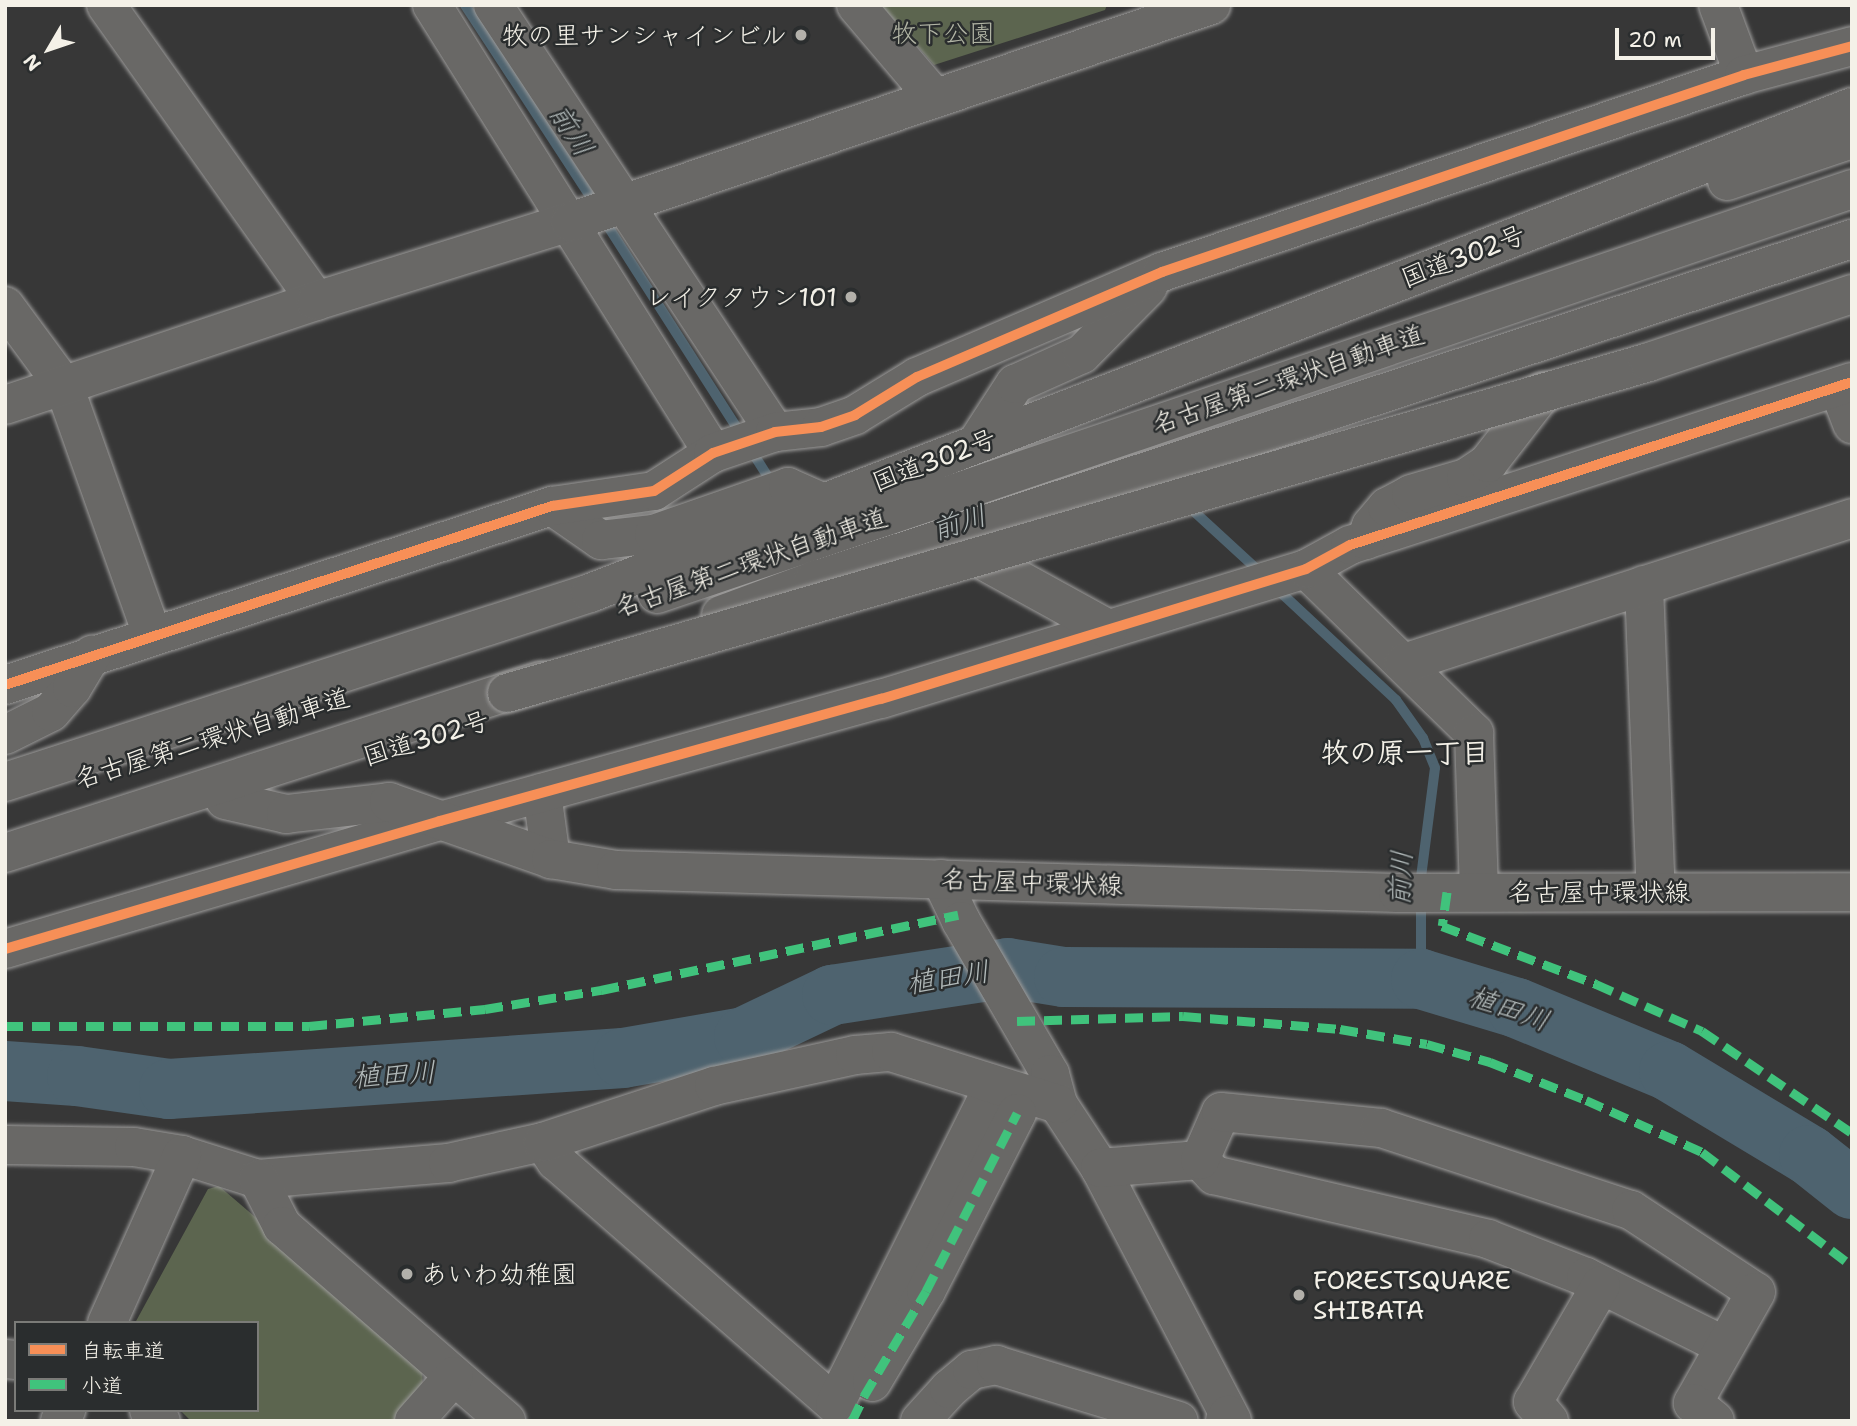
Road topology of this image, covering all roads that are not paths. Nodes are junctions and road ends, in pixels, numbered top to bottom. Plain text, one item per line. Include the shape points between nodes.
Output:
1 (106, 5) edge
2 (432, 5) edge
3 (494, 5) edge
4 (856, 5) edge
5 (1211, 5) edge
6 (1717, 5) edge
7 (1159, 13) edge
8 (1852, 46) edge
9 (1744, 75) junction
10 (935, 98) junction
11 (1852, 107) edge
12 (1852, 139) edge
13 (1852, 189) edge
14 (618, 204) junction
15 (573, 220) junction
16 (1852, 239) edge
17 (1162, 272) junction
18 (1852, 295) edge
19 (316, 301) junction
20 (5, 306) edge
21 (1845, 385) edge
22 (64, 386) junction
23 (1543, 392) junction
24 (5, 405) edge
25 (1852, 424) edge
26 (767, 435) junction
27 (976, 444) junction
28 (718, 452) junction
29 (822, 503) junction
30 (552, 506) junction
31 (1852, 518) edge
32 (1366, 540) junction
33 (668, 545) junction
34 (988, 563) junction
35 (1306, 569) junction
36 (1644, 585) junction
37 (1108, 629) junction
38 (152, 635) junction
39 (492, 650) junction
40 (92, 655) junction
41 (1404, 663) junction
42 (5, 685) edge
43 (507, 693) junction
44 (5, 735) edge
45 (5, 782) edge
46 (542, 793) junction
47 (225, 800) junction
48 (5, 804) edge
49 (440, 821) junction
50 (5, 853) edge
51 (551, 859) junction
52 (5, 873) edge
53 (940, 879) junction
54 (1463, 892) junction
55 (1656, 892) junction
56 (1852, 892) edge
57 (5, 949) edge
58 (1054, 1089) junction
59 (1005, 1100) junction
60 (543, 1142) junction
61 (5, 1145) edge
62 (183, 1155) junction
63 (1200, 1160) junction
64 (1100, 1168) junction
65 (258, 1179) junction
66 (1601, 1285) junction
67 (108, 1321) edge
68 (1725, 1346) junction
69 (454, 1376) junction
70 (1228, 1419) edge
71 (414, 1421) edge
72 (506, 1421) edge
73 (852, 1421) edge
74 (920, 1421) edge
75 (1179, 1421) edge
76 (1549, 1421) edge
77 (1715, 1421) edge

1 - 19 main road
2 - 15 main road
3 - 14 main road
4 - 10 main road
5 - 7 main road
6 - 9 main road
7 - 10 main road
8 - 9 main road
9 - 17 main road
10 - 14 main road
11 - 27 main road, 国道302号
12 - 39 main road via 1590,227 1080,419
13 - 39 main road, 名古屋第二環状自動車道
14 - 15 main road
14 - 26 main road
15 - 19 main road
15 - 28 main road
16 - 43 main road, 名古屋第二環状自動車道, bridge via 813,581
17 - 26 main road via 917,377 855,415 821,427
17 - 27 main road via 1082,354 1014,384
18 - 23 main road, 国道302号
18 - 43 main road, bridge via 1648,362
19 - 22 main road
20 - 22 main road
21 - 25 main road
21 - 32 main road
22 - 24 main road
22 - 38 main road
23 - 32 main road via 1488,463 1466,478 1387,506
23 - 34 main road, 国道302号, bridge
26 - 28 main road
27 - 29 main road, 国道302号
28 - 30 main road via 654,491
29 - 33 main road, 国道302号
29 - 33 main road via 788,486
30 - 33 main road via 601,540
30 - 38 main road
31 - 36 main road
32 - 35 main road
33 - 45 main road, 国道302号 via 590,593
34 - 37 main road
34 - 47 main road, 国道302号
35 - 37 main road
35 - 41 main road
36 - 41 main road
36 - 55 main road
37 - 46 main road via 881,699
38 - 40 main road
39 - 48 main road, 名古屋第二環状自動車道
40 - 42 main road
40 - 44 main road via 51,712
41 - 54 main road via 1474,733
43 - 50 main road, 名古屋第二環状自動車道
46 - 49 main road
46 - 51 main road
47 - 49 main road, 名古屋中環状線 via 286,814 389,802
47 - 52 main road, 国道302号
49 - 51 main road, 名古屋中環状線
49 - 57 main road
51 - 53 main road, 名古屋中環状線 via 616,870
53 - 54 main road, 名古屋中環状線
53 - 58 main road
54 - 55 main road, 名古屋中環状線
55 - 56 main road, 名古屋中環状線
58 - 59 main road
58 - 64 main road
59 - 60 main road via 891,1052 855,1055 714,1086
59 - 60 main road via 835,1405 555,1161
59 - 73 main road via 926,1290
60 - 65 main road via 448,1164
61 - 62 main road via 134,1147
62 - 65 main road
62 - 67 main road
63 - 64 main road
63 - 66 main road via 1214,1175 1488,1239
63 - 68 main road via 1221,1112 1381,1128 1631,1210 1756,1292
64 - 70 main road
65 - 69 main road via 282,1226
66 - 68 main road
66 - 76 main road via 1533,1402
68 - 77 main road via 1693,1403
69 - 71 main road
69 - 72 main road
74 - 75 main road via 972,1370 996,1365

